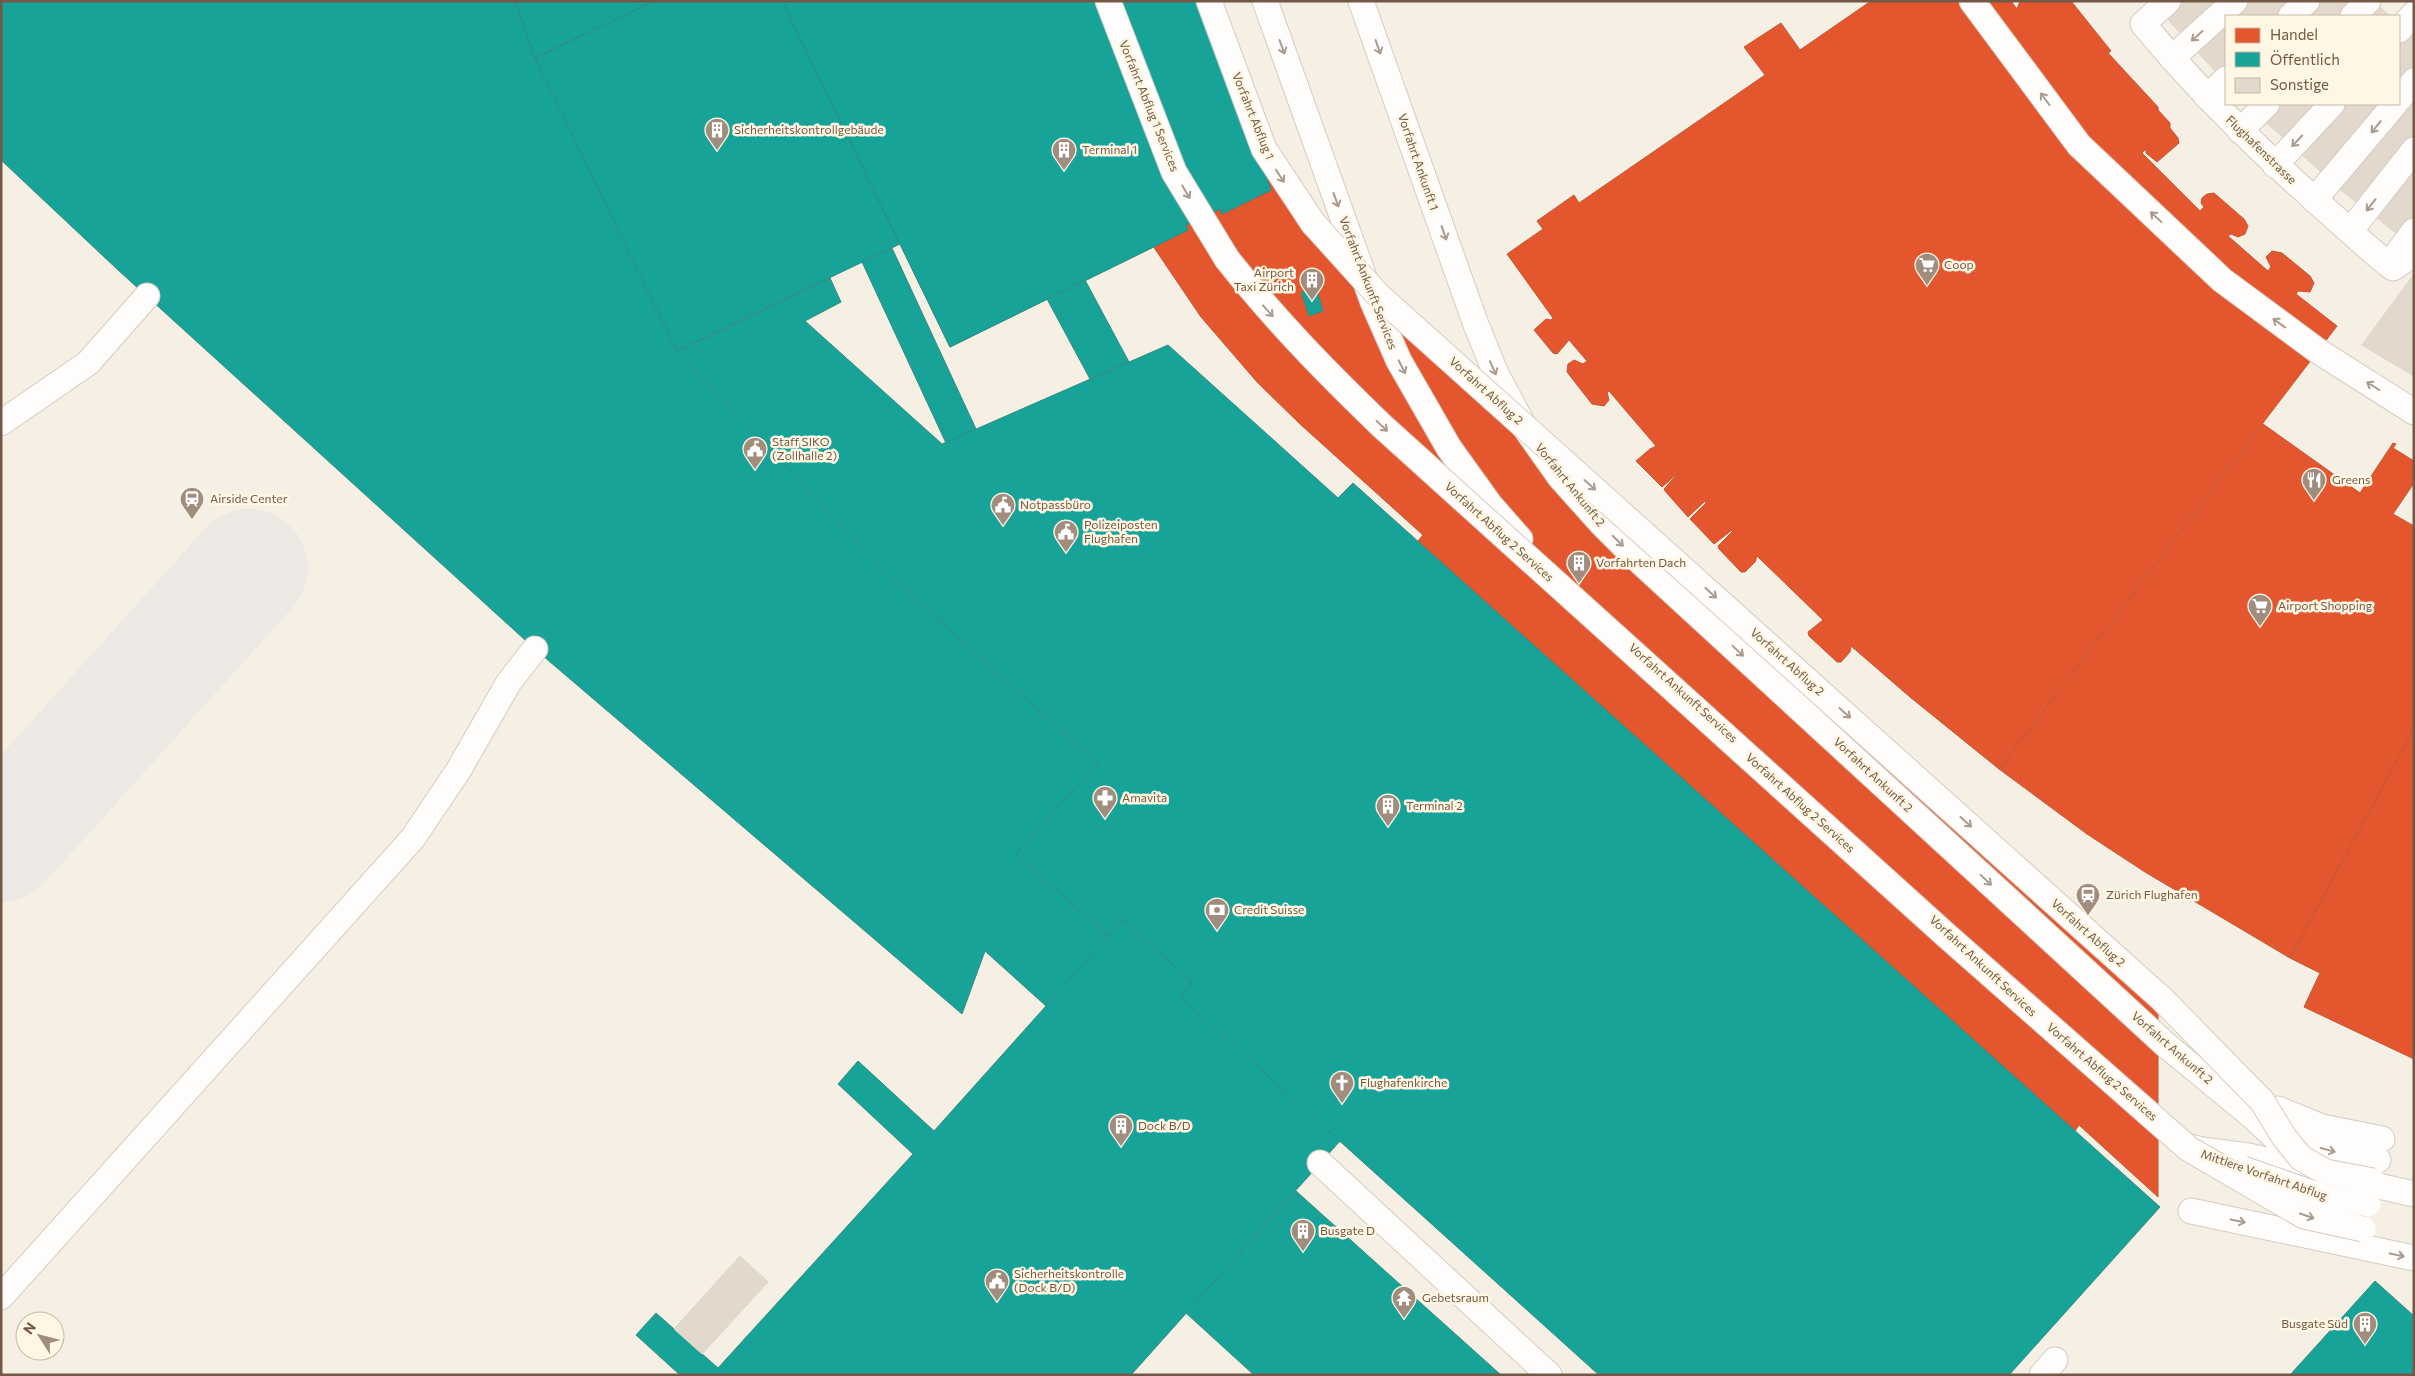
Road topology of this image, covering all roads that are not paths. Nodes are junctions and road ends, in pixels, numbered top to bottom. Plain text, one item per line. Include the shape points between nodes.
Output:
1 (1108, 1) edge
2 (1209, 1) edge
3 (1265, 1) edge
4 (1362, 1) edge
5 (1972, 1) edge
6 (2168, 1) edge
7 (2235, 1) edge
8 (2307, 1) edge
9 (2368, 1) edge
10 (2414, 14) edge
11 (2292, 15) edge
12 (2354, 15) edge
13 (2400, 29) edge
14 (2172, 58) junction
15 (2225, 80) edge
16 (2414, 81) edge
17 (2207, 97) junction
18 (2400, 98) edge
19 (2266, 105) edge
20 (2331, 105) edge
21 (2394, 105) edge
22 (2240, 131) junction
23 (2414, 150) edge
24 (2275, 165) junction
25 (2314, 200) junction
26 (1313, 223) joint
27 (2350, 231) junction
28 (2414, 231) edge
29 (2414, 254) edge
30 (1227, 259) joint
31 (2389, 265) junction
32 (147, 296) dead end
33 (1475, 322) joint
34 (2414, 412) edge
35 (1, 422) edge
36 (535, 649) dead end
37 (2262, 1100) junction
38 (2189, 1149) junction
39 (2222, 1161) junction
40 (1320, 1164) dead end
41 (2328, 1174) junction
42 (2378, 1175) junction
43 (2414, 1186) edge
44 (2414, 1194) edge
45 (2414, 1206) edge
46 (2191, 1211) dead end
47 (2363, 1229) dead end
48 (2414, 1258) edge
49 (3, 1290) edge
50 (1550, 1375) edge

1 -> 30 lane, Vorfahrt Abflug 1 Services via 1174,172
2 -> 26 lane, Vorfahrt Abflug 1 via 1264,149
3 -> 41 lane, Vorfahrt Ankunft Services via 1370,295 1392,346 1449,448 1514,533 1588,607 2166,1135 2202,1150 2248,1156
4 -> 33 lane, Vorfahrt Ankunft 1
34 -> 5 lane via 2318,351 2222,280 2079,145
6 - 14 lane, Flughafenstrasse via 2143,24
7 -> 14 lane
8 - 11 lane
9 - 12 lane
10 - 13 lane
14 - 17 lane, Flughafenstrasse
15 - 17 lane
16 - 18 lane
17 - 22 lane, Flughafenstrasse
19 - 22 lane
20 -> 24 lane
21 -> 25 lane
22 - 24 lane, Flughafenstrasse
23 -> 27 lane
24 - 25 lane, Flughafenstrasse
25 - 27 lane, Flughafenstrasse
26 -> 37 lane, Vorfahrt Abflug 2, bridge via 1378,295 2162,999
27 - 31 lane, Flughafenstrasse
28 - 31 lane
29 - 31 lane via 2393,268
30 -> 38 lane, Vorfahrt Abflug 2 Services, bridge via 1265,308 1382,426 1946,936
32 - 35 lane via 88,363
33 -> 41 lane, Vorfahrt Ankunft 2 via 1496,374 1524,426 1580,501 1624,547 2167,1046 2286,1148
36 - 49 lane via 509,682 458,771 413,838
37 - 41 lane, bridge via 2301,1158
37 -> 42 lane, bridge via 2286,1126 2312,1145
38 - 39 lane, Mittlere Vorfahrt Abflug, bridge
38 -> 47 lane, bridge via 2304,1216
39 - 41 lane via 2296,1167
39 - 42 lane, Mittlere Vorfahrt Abflug, bridge via 2312,1194
40 - 50 lane
41 - 42 lane, bridge
42 - 43 lane
42 - 44 lane
42 - 45 lane
46 -> 48 lane

